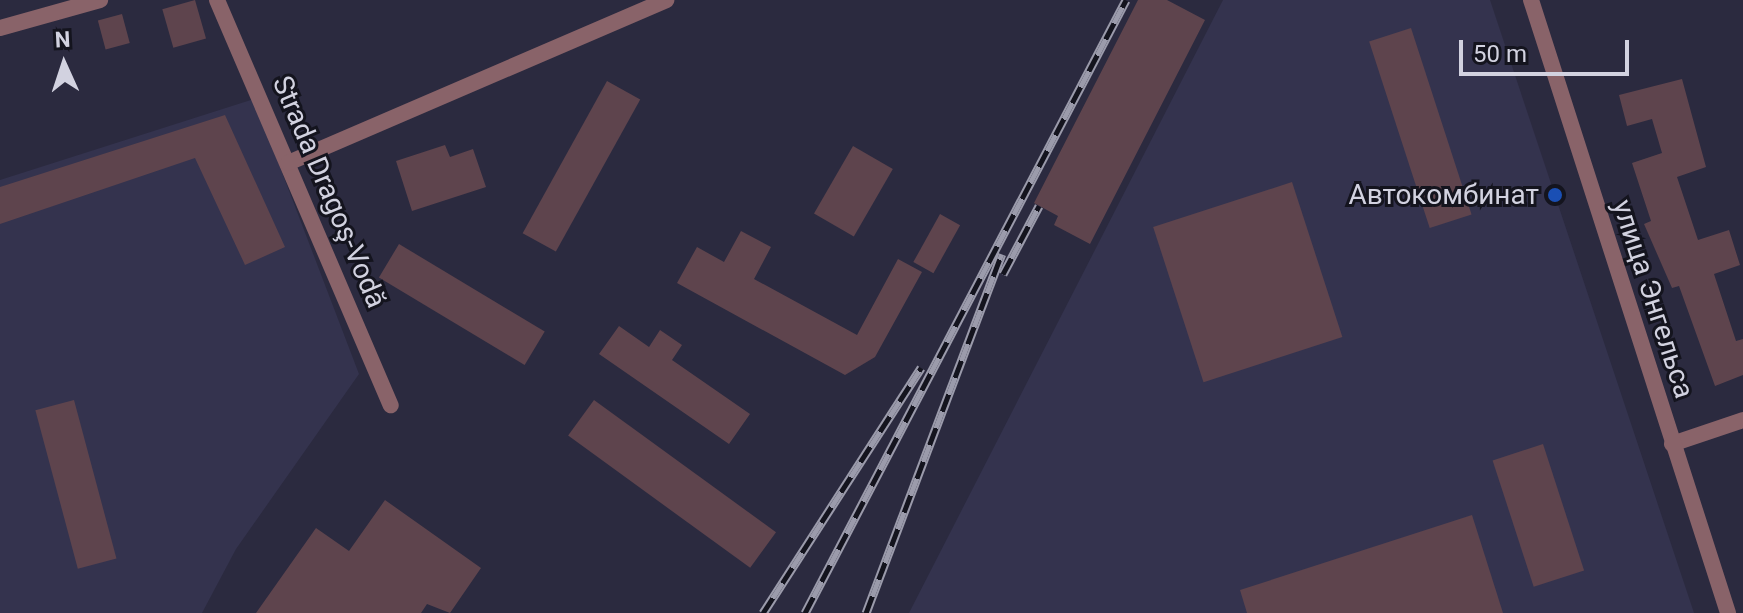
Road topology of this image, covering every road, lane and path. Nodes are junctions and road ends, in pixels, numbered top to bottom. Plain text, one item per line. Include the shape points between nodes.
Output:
1 (100, 0) edge
2 (217, 0) edge
3 (666, 0) edge
4 (1531, 0) edge
5 (0, 28) edge
6 (288, 163) junction
7 (391, 405) dead end
8 (1743, 420) edge
9 (1672, 444) junction
10 (1728, 613) edge

1 - 5 street
2 - 6 street, Strada Dragoş-Vodă
3 - 6 street
4 - 9 street, улица Энгельса
6 - 7 street, Strada Dragoş-Vodă
8 - 9 street
9 - 10 street, улица Энгельса

